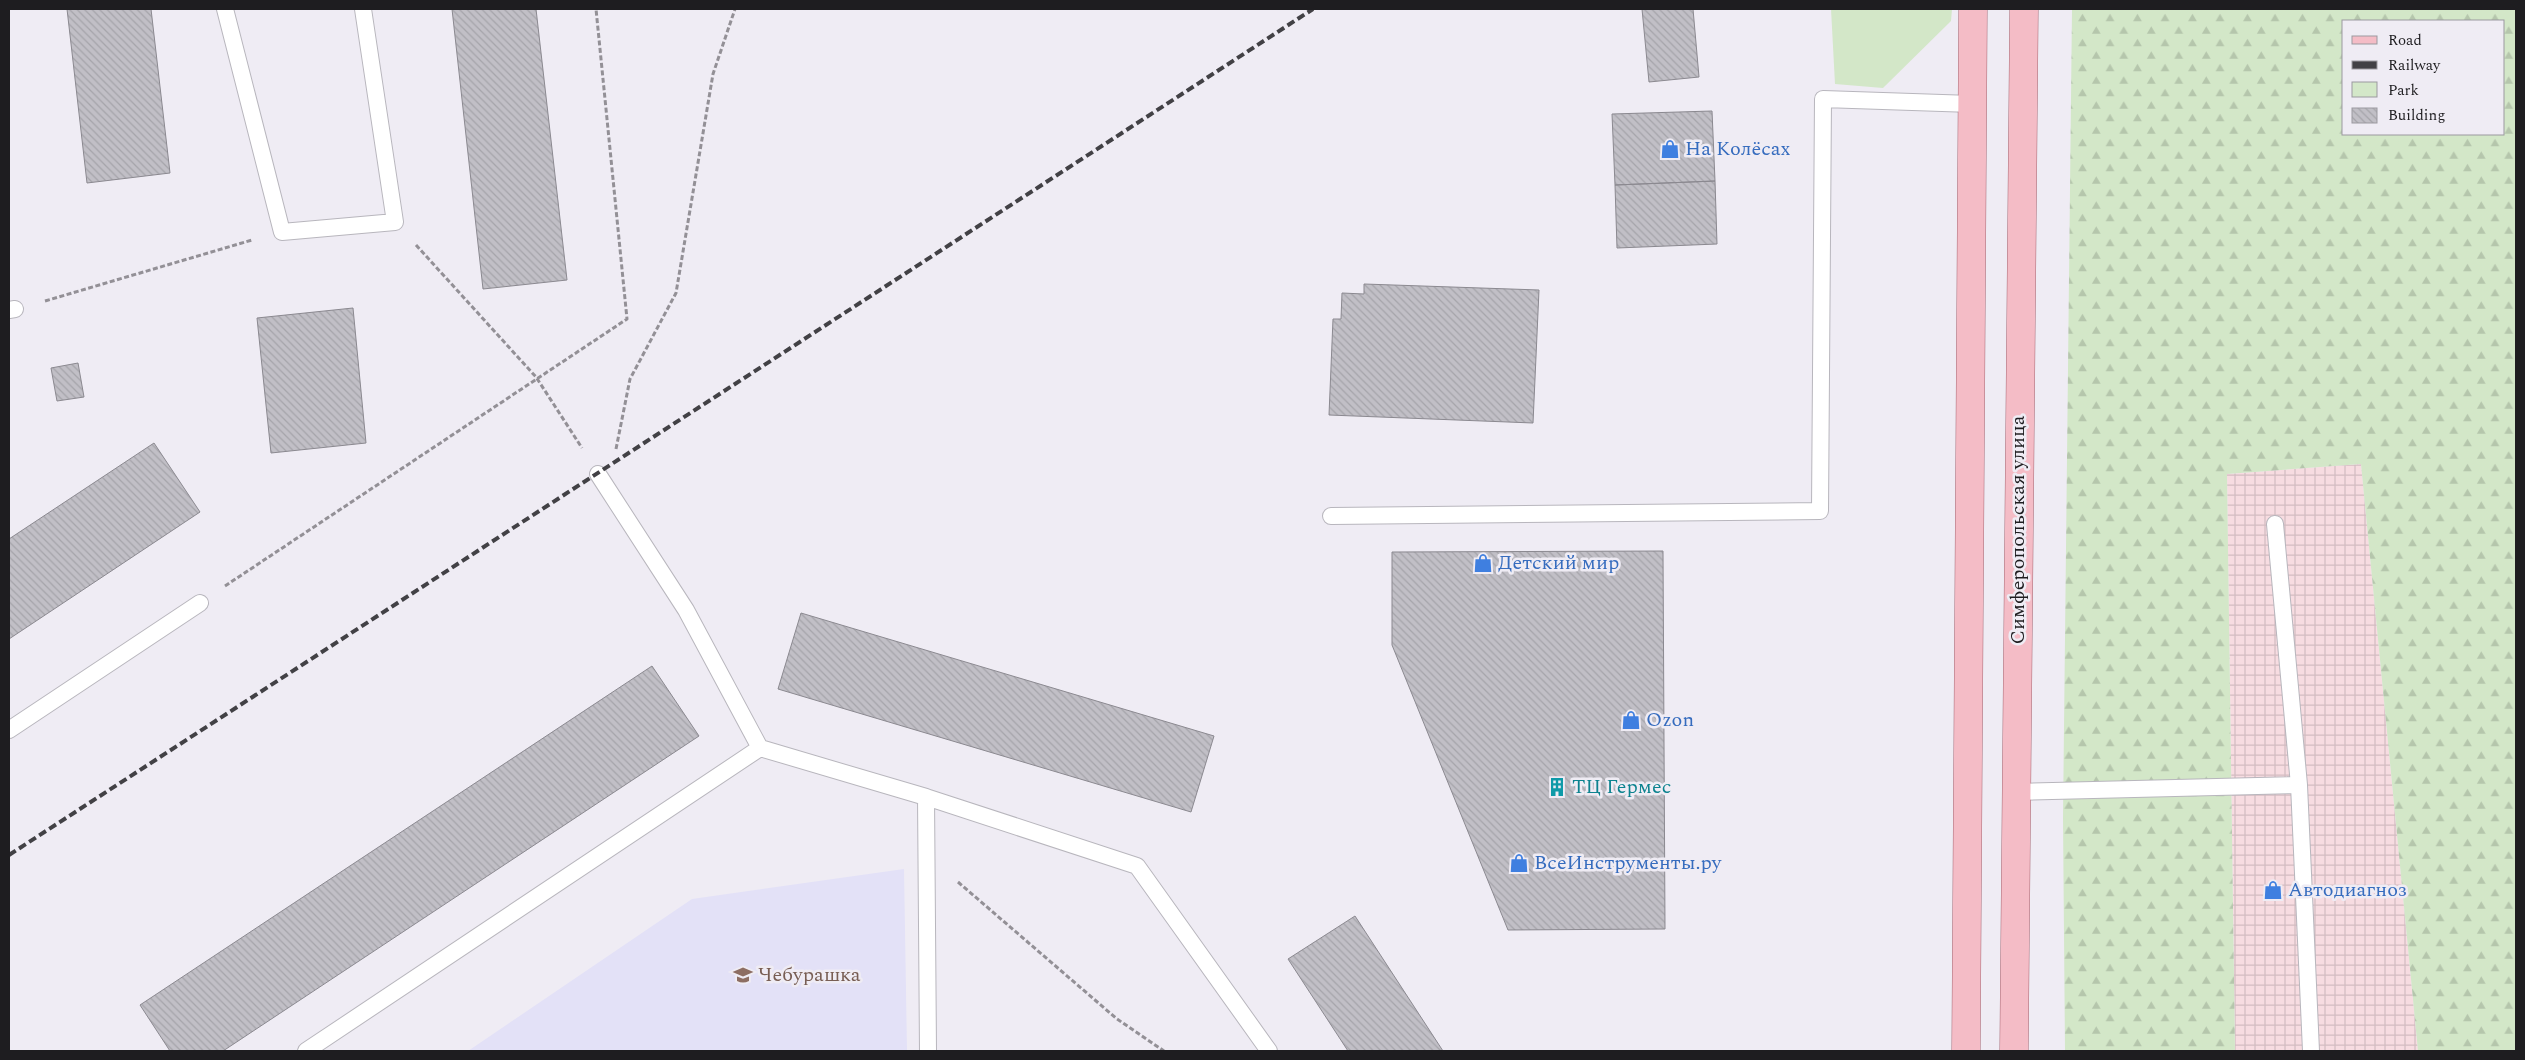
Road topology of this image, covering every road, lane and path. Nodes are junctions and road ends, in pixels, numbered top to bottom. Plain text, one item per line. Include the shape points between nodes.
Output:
1 (225, 9) edge
2 (363, 9) edge
3 (596, 9) edge
4 (735, 9) edge
5 (1973, 9) edge
6 (2024, 9) edge
7 (1972, 104) junction
8 (395, 222) junction
9 (282, 232) junction
10 (12, 310) edge
11 (536, 377) junction
12 (615, 455) dead end
13 (598, 474) joint
14 (1331, 516) dead end
15 (2276, 524) dead end
16 (200, 603) joint
17 (9, 730) edge
18 (760, 748) junction
19 (2299, 785) junction
20 (2016, 792) junction
21 (926, 797) junction
22 (925, 854) junction
23 (306, 1051) edge
24 (928, 1051) edge
25 (1164, 1051) edge
26 (1269, 1051) edge
27 (1966, 1051) edge
28 (2014, 1051) edge
29 (2311, 1051) edge

1 - 9 lane
2 - 8 lane
3 - 11 path via 627,319
4 - 12 path via 713,74 676,293 630,379
5 - 7 main road
6 - 20 main road, Симферопольская улица
7 - 14 lane via 1823,99 1820,511
7 - 27 main road
8 - 9 lane
8 - 11 path
9 - 10 path
11 - 13 path
11 - 16 path
13 - 18 lane via 686,610
15 - 19 lane
16 - 17 lane
18 - 21 lane
18 - 23 lane
19 - 20 lane
19 - 29 lane
20 - 28 main road, Симферопольская улица
21 - 22 lane
21 - 26 lane via 1137,866
22 - 24 lane
22 - 25 path via 1118,1019

